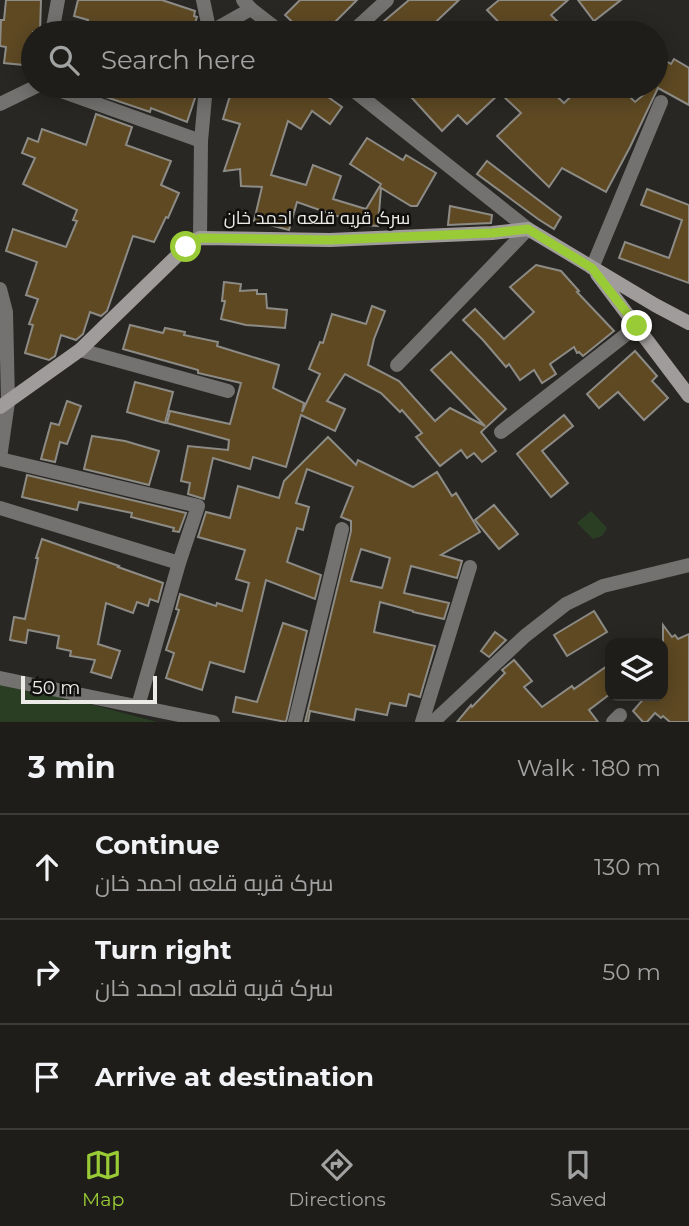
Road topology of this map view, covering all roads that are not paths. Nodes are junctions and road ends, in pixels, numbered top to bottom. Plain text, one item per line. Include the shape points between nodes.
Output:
1 (58, 0) edge
2 (204, 0) edge
3 (387, 0) edge
4 (247, 5) edge
5 (54, 21) edge
6 (208, 21) edge
7 (226, 21) edge
8 (267, 21) edge
9 (364, 21) edge
10 (21, 94) edge
11 (81, 98) edge
12 (205, 98) edge
13 (363, 98) edge
14 (660, 102) dead end
15 (0, 104) edge
16 (201, 141) junction
17 (528, 229) junction
18 (200, 238) junction
19 (592, 268) junction
20 (0, 289) edge
21 (689, 323) edge
22 (637, 326) junction
23 (80, 350) junction
24 (397, 365) dead end
25 (228, 391) dead end
26 (689, 396) edge
27 (4, 404) edge
28 (501, 432) dead end
29 (0, 458) edge
30 (0, 508) edge
31 (342, 529) dead end
32 (180, 563) junction
33 (689, 565) edge
34 (470, 567) dead end
35 (0, 678) edge
36 (138, 706) junction
37 (213, 722) edge
38 (295, 722) edge
39 (422, 722) edge
40 (433, 722) edge

1 - 5 street
2 - 6 street
3 - 9 street
4 - 7 street
4 - 8 street
10 - 15 street
11 - 16 street
12 - 16 street
13 - 17 street
14 - 19 street
16 - 18 street
17 - 18 street, سرک قریه قلعه احمد خان via 330,240
17 - 19 street
17 - 24 street
18 - 23 street, سرک قریه قلعه احمد خان
19 - 21 street
19 - 22 street
20 - 27 street via 6,312
22 - 26 street
22 - 28 street
23 - 25 street
23 - 27 street, سرک قریه قلعه احمد خان
27 - 29 street
29 - 32 street via 198,506
30 - 32 street
31 - 38 street
32 - 36 street
33 - 40 street via 603,586 566,604
34 - 39 street
35 - 36 street
36 - 37 street

